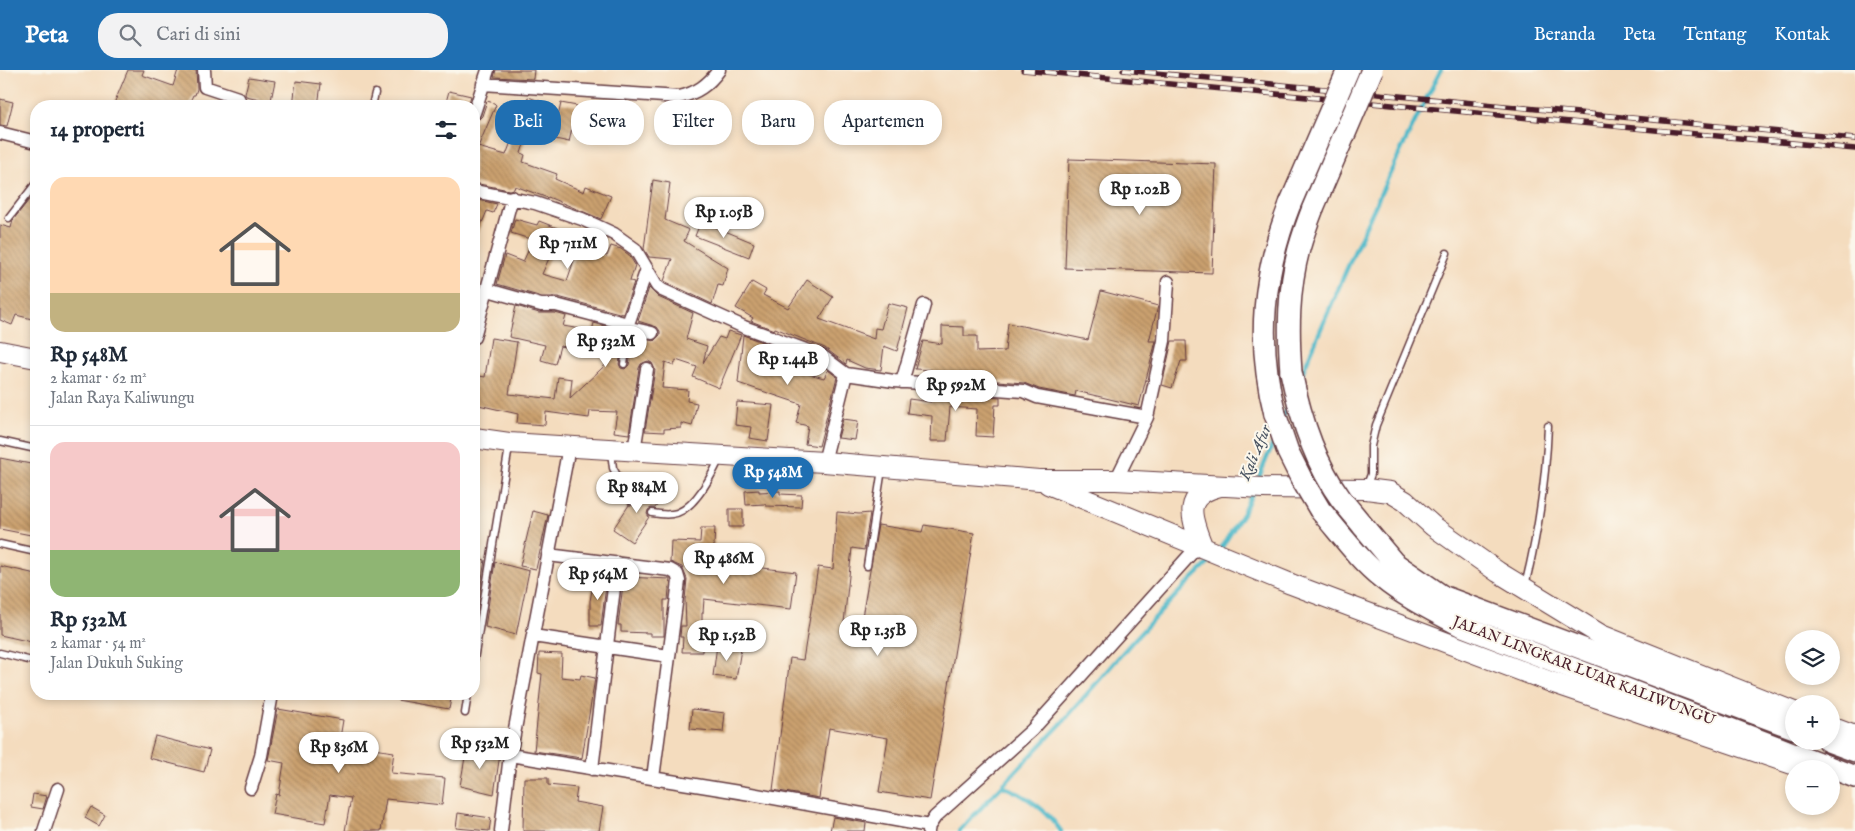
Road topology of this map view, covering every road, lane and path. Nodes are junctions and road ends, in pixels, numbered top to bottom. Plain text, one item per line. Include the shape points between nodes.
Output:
1 (204, 70) edge
2 (488, 70) edge
3 (719, 70) edge
4 (1348, 70) edge
5 (1372, 70) edge
6 (483, 84) junction
7 (375, 93) dead end
8 (239, 100) edge
9 (373, 100) edge
10 (478, 100) edge
11 (0, 133) edge
12 (30, 140) edge
13 (30, 190) edge
14 (480, 192) edge
15 (512, 197) junction
16 (9, 218) dead end
17 (1447, 252) dead end
18 (647, 269) junction
19 (1168, 282) dead end
20 (488, 290) junction
21 (924, 305) dead end
22 (480, 317) edge
23 (629, 326) junction
24 (652, 333) dead end
25 (0, 351) edge
26 (30, 357) edge
27 (624, 364) dead end
28 (647, 369) dead end
29 (846, 374) junction
30 (902, 382) junction
31 (1147, 416) junction
32 (1548, 426) dead end
33 (480, 439) edge
34 (0, 441) edge
35 (509, 443) junction
36 (569, 447) junction
37 (30, 448) edge
38 (610, 450) junction
39 (634, 451) junction
40 (720, 457) junction
41 (824, 462) junction
42 (883, 467) junction
43 (1039, 480) junction
44 (1116, 480) junction
45 (1221, 486) junction
46 (1366, 489) junction
47 (631, 501) dead end
48 (652, 513) dead end
49 (0, 544) edge
50 (1208, 550) junction
51 (30, 551) edge
52 (548, 556) junction
53 (617, 563) junction
54 (867, 566) dead end
55 (1524, 590) junction
56 (480, 623) edge
57 (533, 636) junction
58 (607, 647) junction
59 (0, 653) edge
60 (669, 656) junction
61 (30, 660) edge
62 (271, 700) edge
63 (467, 700) edge
64 (1785, 708) edge
65 (465, 713) dead end
66 (1785, 725) edge
67 (1840, 730) edge
68 (1855, 736) edge
69 (1840, 745) edge
70 (1855, 751) edge
71 (510, 755) junction
72 (1785, 762) edge
73 (592, 769) junction
74 (1845, 776) edge
75 (653, 778) junction
76 (251, 788) dead end
77 (58, 789) dead end
78 (928, 829) edge
79 (44, 831) edge
80 (501, 831) edge

1 - 8 street via 205,87
2 - 6 street
3 - 6 street via 703,88 679,97
4 - 74 highway, JALAN LINGKAR LUAR KALIWUNGU, bridge via 1281,228 1264,302 1269,392 1288,452 1320,510 1382,578 1415,601 1460,625
5 - 66 highway, JALAN LINGKAR LUAR KALIWUNGU, bridge via 1299,248 1289,313 1292,372 1298,405 1315,454 1340,498 1394,562 1442,596
6 - 10 street
7 - 9 lane
11 - 12 street
13 - 16 lane
14 - 15 street
15 - 18 street via 536,202 614,234 635,249
15 - 20 street
17 - 46 lane via 1376,425 1371,446 1371,474
18 - 23 street
18 - 29 street via 662,290 744,327 822,356
19 - 31 street via 1164,341
20 - 22 street
20 - 23 street
21 - 30 street
23 - 24 street
23 - 27 lane
25 - 26 main road
28 - 39 street
29 - 30 street
29 - 41 street
30 - 31 street via 1024,391 1037,397
31 - 44 street
32 - 55 lane via 1541,504
33 - 35 main road
34 - 37 lane
35 - 36 main road
35 - 56 lane
36 - 38 main road
36 - 52 street
38 - 39 main road
38 - 47 lane via 613,468
39 - 40 main road
40 - 41 main road
40 - 48 lane via 700,495 687,506 674,515
41 - 42 main road
42 - 43 main road
42 - 54 lane
43 - 44 main road
43 - 50 main road
44 - 45 main road
45 - 46 main road
45 - 50 main road via 1206,489 1197,496 1192,507 1192,520
46 - 55 main road via 1390,492 1405,501 1433,526
49 - 51 lane
50 - 72 main road via 1551,682
50 - 78 street via 1032,730 935,818
52 - 53 street
52 - 57 street
53 - 58 street
53 - 60 street via 670,570 677,574 679,581
55 - 64 main road via 1601,635
57 - 58 street
57 - 71 street
58 - 60 street
58 - 73 street
59 - 61 lane
60 - 75 street
62 - 76 street via 261,756
63 - 65 lane
67 - 68 main road
69 - 70 highway
71 - 73 street
71 - 80 street
73 - 75 street
75 - 78 street
77 - 79 street

